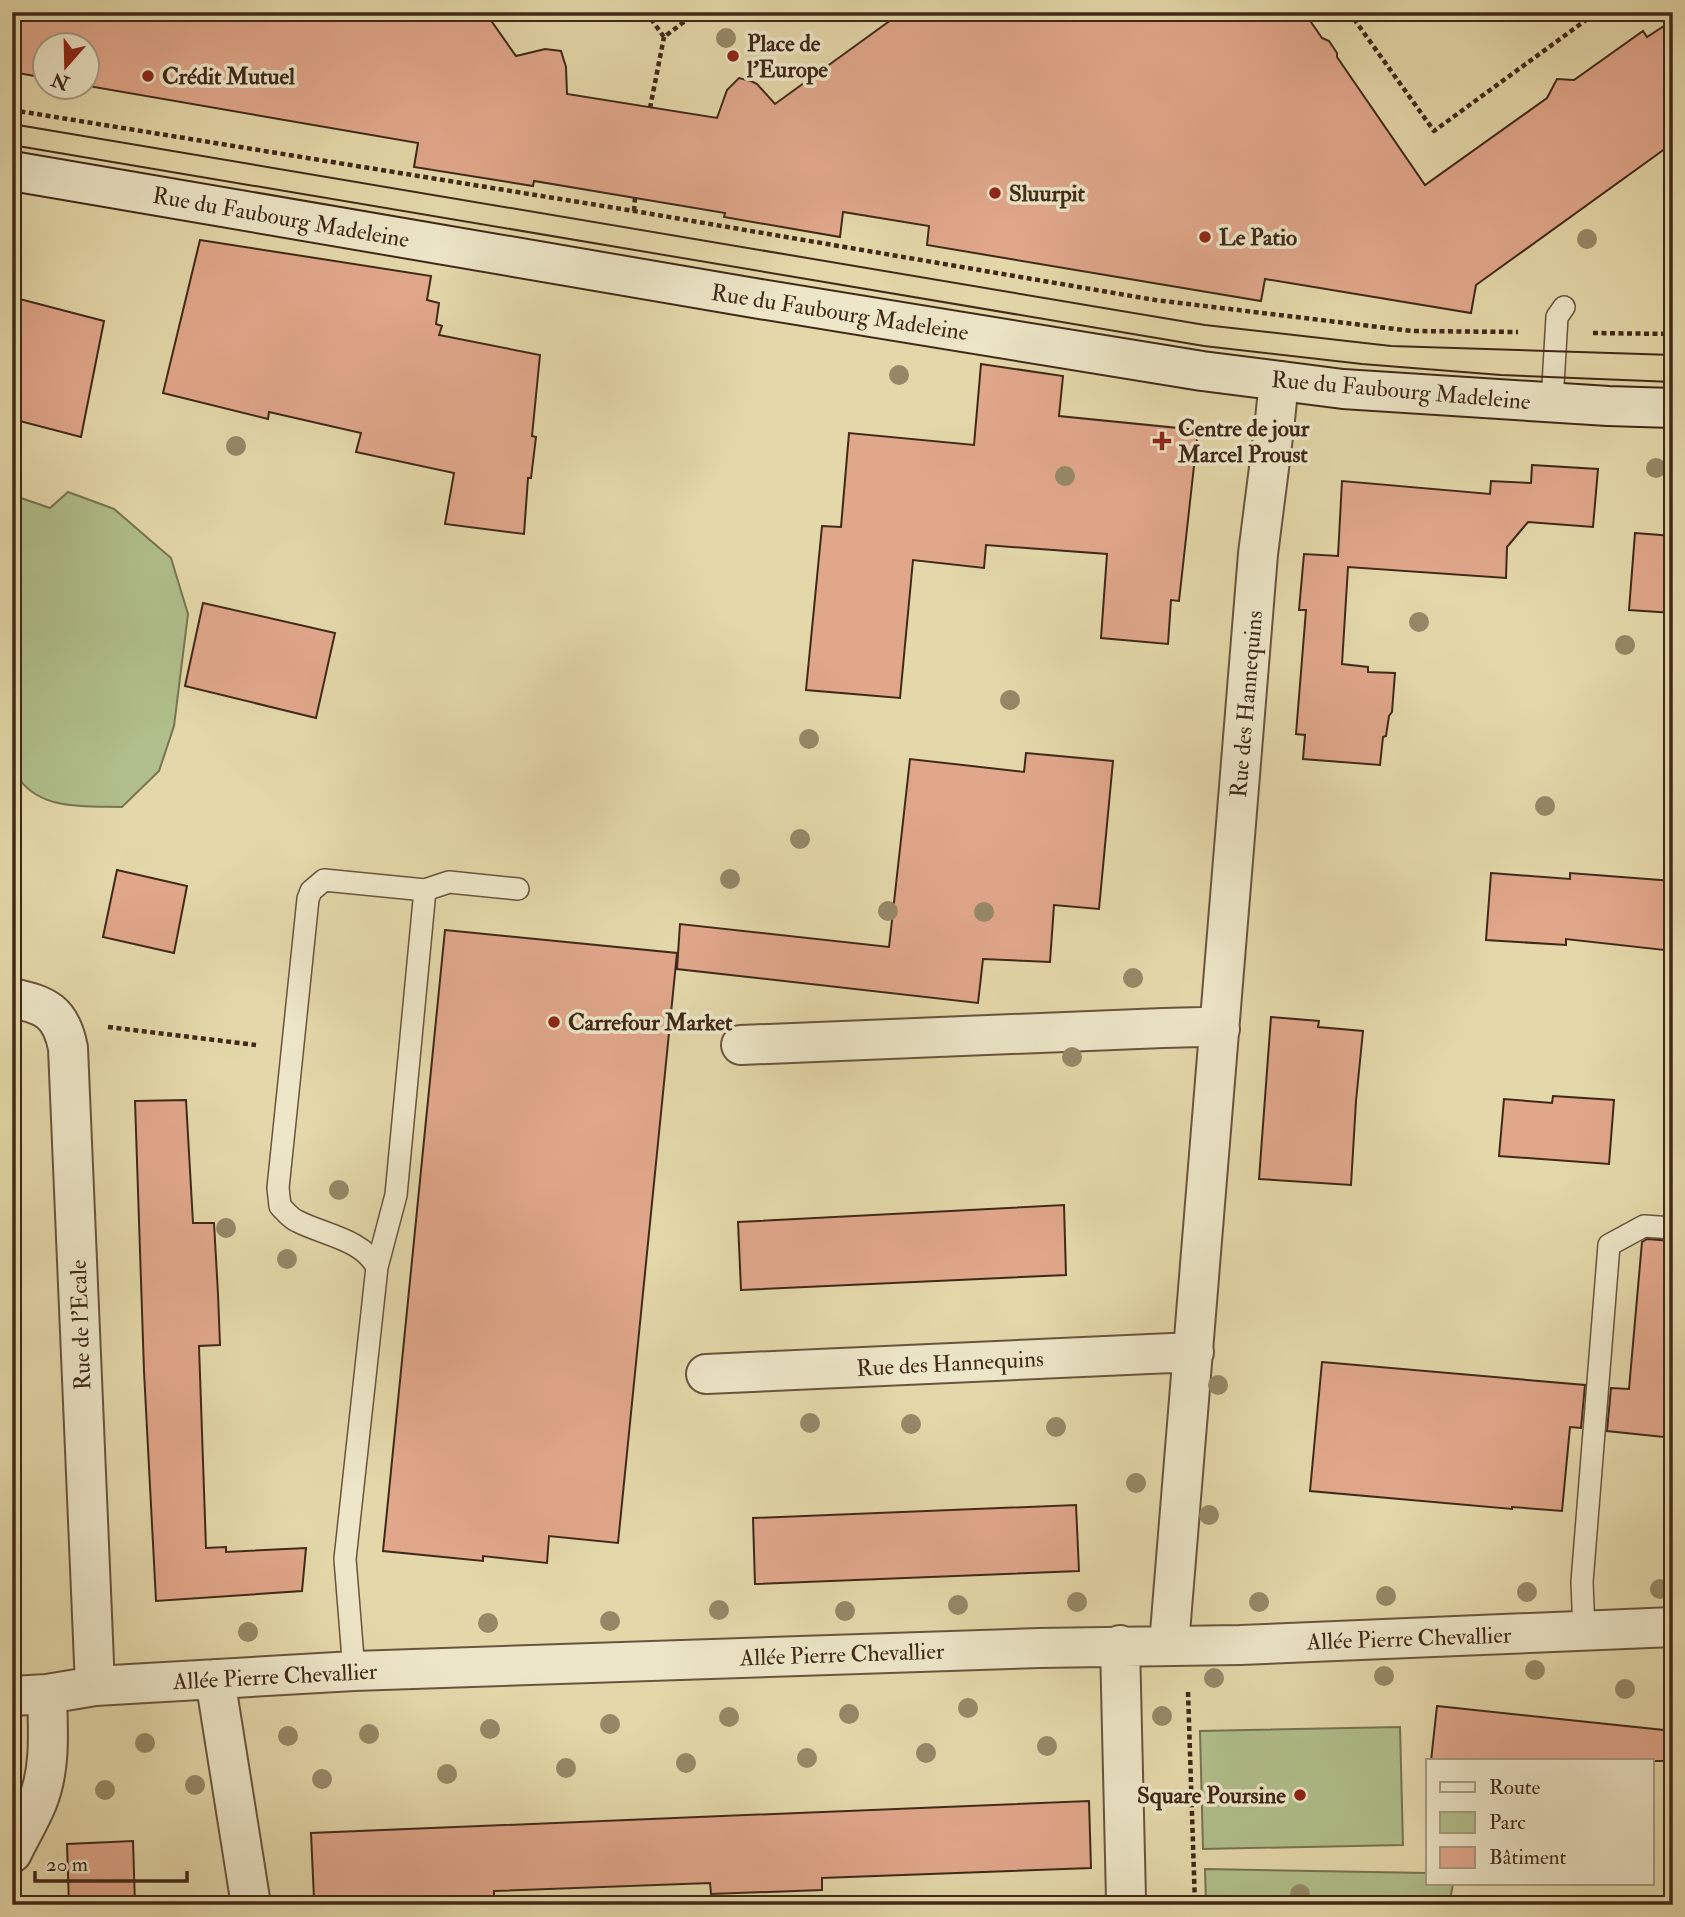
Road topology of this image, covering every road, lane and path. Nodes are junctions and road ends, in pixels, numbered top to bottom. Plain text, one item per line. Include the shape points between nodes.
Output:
1 (646, 12) edge
2 (697, 12) edge
3 (1349, 12) edge
4 (1597, 12) edge
5 (664, 37) junction
6 (650, 108) dead end
7 (12, 110) edge
8 (12, 171) edge
9 (635, 198) dead end
10 (634, 211) junction
11 (1564, 307) dead end
12 (1556, 332) junction
13 (1673, 334) edge
14 (1279, 381) junction
15 (1552, 402) junction
16 (1673, 408) edge
17 (518, 889) dead end
18 (425, 890) junction
19 (12, 998) edge
20 (61, 1023) junction
21 (1220, 1028) junction
22 (741, 1045) dead end
23 (292, 1049) junction
24 (1673, 1228) edge
25 (377, 1267) junction
26 (1194, 1352) junction
27 (706, 1374) dead end
28 (1673, 1627) edge
29 (1584, 1631) junction
30 (1120, 1645) junction
31 (1178, 1645) junction
32 (354, 1671) junction
33 (215, 1679) junction
34 (95, 1686) junction
35 (30, 1695) edge
36 (12, 1853) edge
37 (251, 1905) edge
38 (1123, 1905) edge
39 (1195, 1905) edge

1 - 5 path
2 - 5 path
3 - 4 path via 1434,131
5 - 6 path
7 - 10 path
8 - 14 street, Rue du Faubourg Madeleine via 768,301
9 - 10 path
10 - 12 path via 1155,300 1412,331
11 - 12 lane via 1557,317
12 - 13 path
12 - 15 lane
14 - 15 street, Rue du Faubourg Madeleine
14 - 21 street, Rue des Hannequins via 1258,554
15 - 16 street, Rue du Faubourg Madeleine
17 - 18 lane via 449,882
18 - 23 lane via 324,880 311,891
18 - 25 lane via 396,1195
19 - 20 street via 37,1003
20 - 23 path
20 - 34 street, Rue de l'Ecale via 68,1048
21 - 22 street
21 - 26 street, Rue des Hannequins
23 - 25 lane via 280,1206 294,1220 363,1249
24 - 29 lane via 1644,1226 1609,1245 1582,1582
25 - 32 lane via 345,1559
26 - 27 street, Rue des Hannequins
26 - 31 street, Rue des Hannequins via 1173,1583
28 - 29 street, Allée Pierre Chevallier
29 - 31 street, Allée Pierre Chevallier
30 - 31 street, Allée Pierre Chevallier
30 - 32 street, Allée Pierre Chevallier
30 - 38 street
31 - 39 path
32 - 33 street, Allée Pierre Chevallier
33 - 34 street, Allée Pierre Chevallier
33 - 37 street
34 - 35 street, Allée Pierre Chevallier
35 - 36 street via 49,1741 46,1769 37,1802

